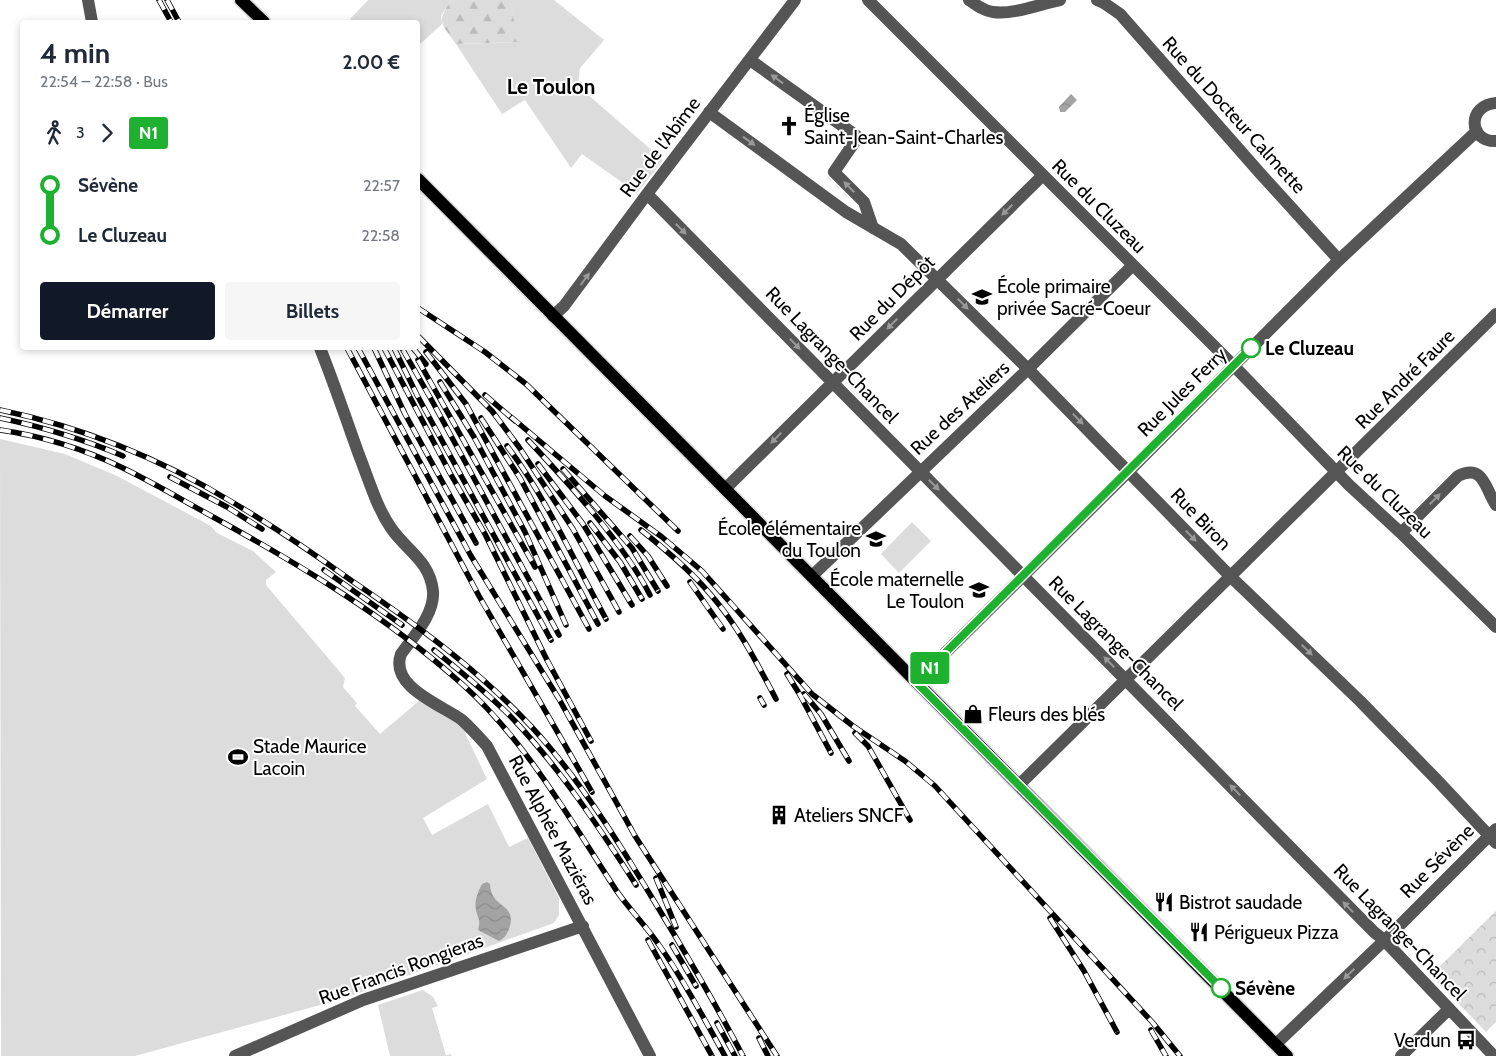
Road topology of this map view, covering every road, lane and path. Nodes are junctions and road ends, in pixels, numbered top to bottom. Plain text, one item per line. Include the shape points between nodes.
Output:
1 (88, 0) edge
2 (241, 0) edge
3 (795, 0) edge
4 (868, 0) edge
5 (969, 0) edge
6 (1060, 0) edge
7 (1097, 0) edge
8 (92, 20) edge
9 (262, 20) edge
10 (750, 60) junction
11 (1496, 103) edge
12 (710, 112) junction
13 (1477, 132) junction
14 (1496, 141) edge
15 (1042, 176) junction
16 (420, 181) edge
17 (647, 194) junction
18 (874, 228) junction
19 (1339, 260) junction
20 (1132, 265) junction
21 (938, 279) junction
22 (1496, 314) edge
23 (553, 316) junction
24 (321, 350) edge
25 (1234, 366) junction
26 (1028, 369) junction
27 (832, 383) junction
28 (920, 471) junction
29 (1129, 471) junction
30 (1337, 473) junction
31 (725, 489) junction
32 (1496, 505) edge
33 (1400, 533) junction
34 (812, 576) junction
35 (1023, 576) junction
36 (1231, 577) junction
37 (1496, 627) edge
38 (1126, 679) junction
39 (916, 682) junction
40 (1019, 785) junction
41 (1494, 836) edge
42 (583, 926) junction
43 (1384, 940) junction
44 (1449, 1009) junction
45 (1276, 1044) junction
46 (235, 1056) edge
47 (650, 1056) edge
48 (1287, 1056) edge
49 (1401, 1056) edge
50 (1494, 1056) edge

1 - 8 street
2 - 9 main road
3 - 10 street, Rue de l'Abîme
4 - 15 street, Rue du Cluzeau
5 - 6 street via 992,12 1005,12
7 - 19 street, Rue du Docteur Calmette via 1120,14
10 - 12 street, Rue de l'Abîme
18 -> 10 street via 864,202 834,172 858,137
11 - 13 street via 1478,111 1475,120
12 - 17 street, Rue de l'Abîme
12 -> 18 street, Rue Biron via 846,212
13 - 14 street via 1487,140
13 - 19 street, Rue Jules Ferry
15 - 20 street, Rue du Cluzeau
15 -> 21 street, Rue du Dépôt
16 - 23 main road
23 -> 17 street, Rue de l'Abîme via 564,306
17 -> 27 street, Rue Lagrange-Chancel
18 - 21 street, Rue Biron via 901,244
19 - 25 street, Rue Jules Ferry
20 - 25 street, Rue du Cluzeau
20 - 26 street, Rue des Ateliers
21 -> 26 street, Rue Biron
21 -> 27 street, Rue du Dépôt
22 - 30 street, Rue André Faure
23 - 31 main road
24 - 42 street, Rue Alphée Maziéras via 376,502 392,530 429,575 433,599 424,622 399,659 403,678 414,690 463,721 487,746
25 - 29 street, Rue Jules Ferry
25 - 30 street, Rue du Cluzeau
26 - 28 street, Rue des Ateliers
26 -> 29 street, Rue Biron
27 - 28 street, Rue Lagrange-Chancel
27 -> 31 street, Rue du Dépôt
28 - 34 street, Rue des Ateliers
28 -> 35 street, Rue Lagrange-Chancel
29 - 35 street, Rue Jules Ferry
29 -> 36 street, Rue Biron
30 - 33 street, Rue du Cluzeau
30 - 36 street, Rue André Faure
31 - 34 main road
33 -> 32 street via 1458,476 1465,473 1477,474 1483,479
33 - 37 street, Rue du Cluzeau
34 - 39 main road
38 -> 35 street, Rue Lagrange-Chancel
35 - 39 street, Rue Jules Ferry
36 - 38 street, Rue André Faure
36 -> 41 street, Rue Biron
38 - 40 street, Rue André Faure
43 -> 38 street, Rue Lagrange-Chancel
39 - 40 main road
40 - 45 main road
41 - 43 street, Rue Sévène
42 - 46 street, Rue Francis Rongieras via 363,1000
42 - 47 street, Rue Alphée Maziéras
43 - 44 street, Rue Lagrange-Chancel
43 -> 45 street, Rue Sévène
44 - 49 street
44 - 50 street, Rue Lagrange-Chancel
45 - 48 main road

